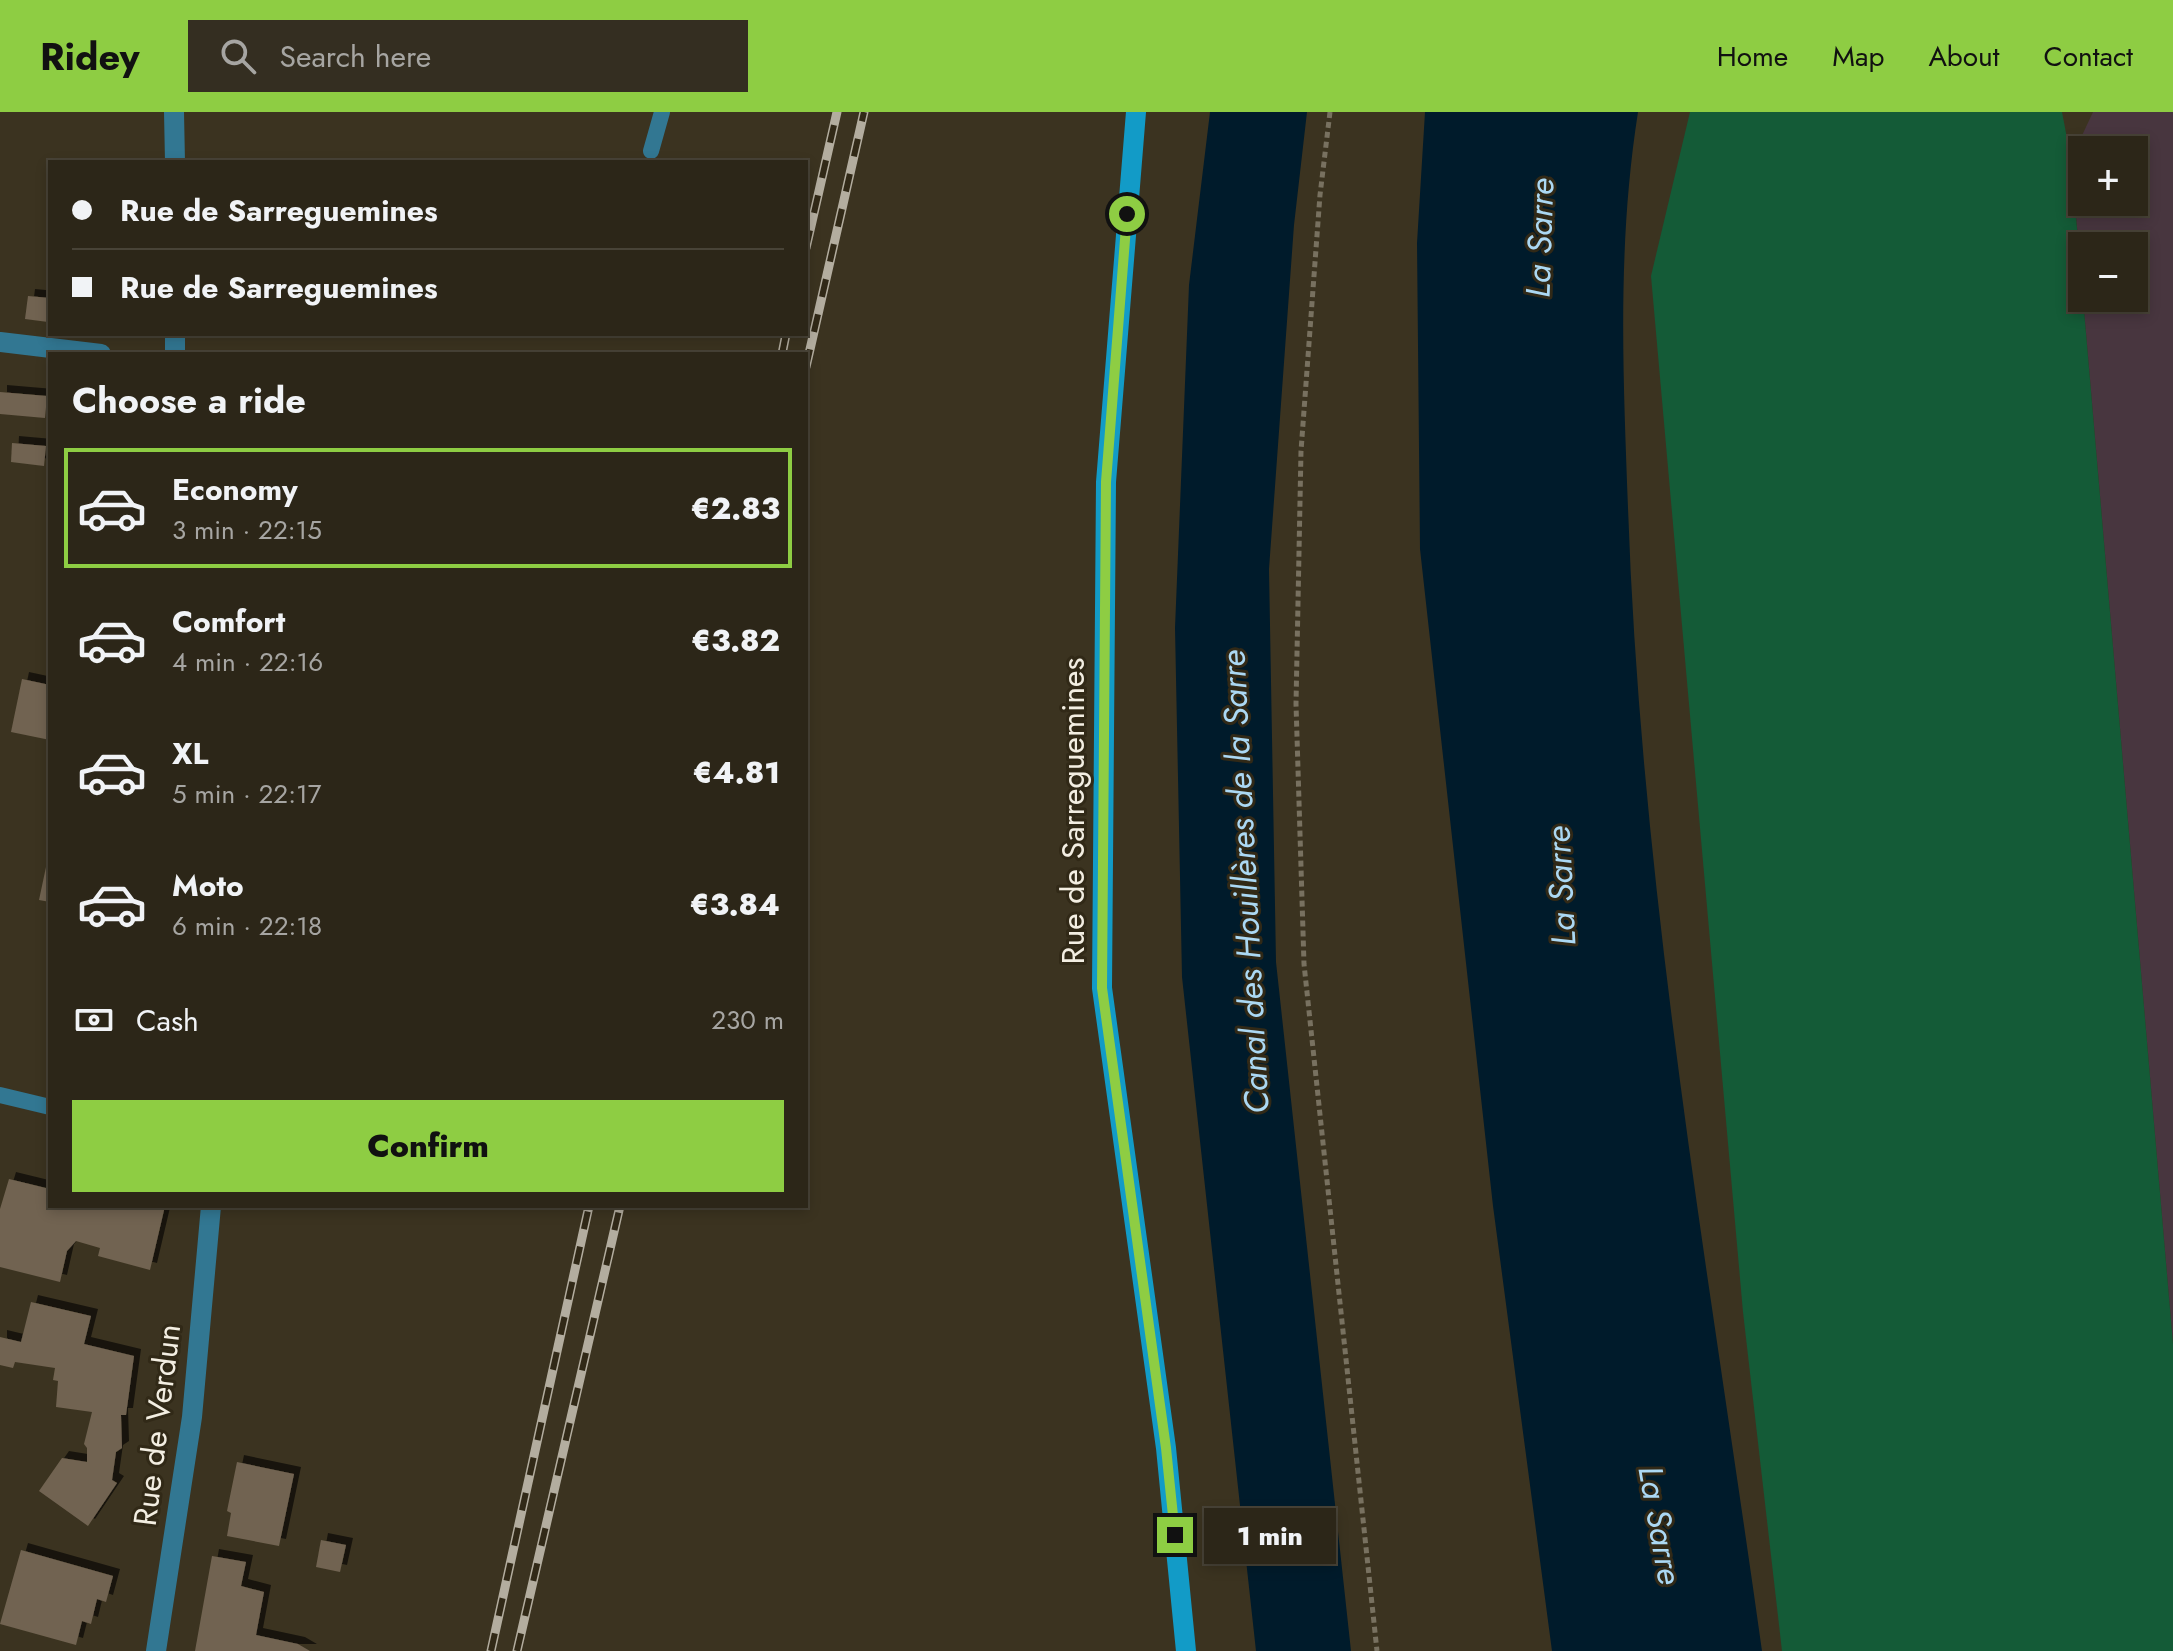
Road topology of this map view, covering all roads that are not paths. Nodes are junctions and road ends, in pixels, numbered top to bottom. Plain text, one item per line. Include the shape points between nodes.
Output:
1 (174, 112) edge
2 (662, 112) edge
3 (1136, 112) edge
4 (651, 151) dead end
5 (175, 160) edge
6 (0, 342) edge
7 (84, 352) edge
8 (0, 1095) edge
9 (48, 1107) edge
10 (211, 1208) edge
11 (156, 1651) edge
12 (1186, 1651) edge

1 - 5 street
2 - 4 lane
3 - 12 street, Rue de Sarreguemines via 1106,482 1102,988 1166,1448
6 - 7 street
8 - 9 lane
10 - 11 street, Rue de Verdun via 192,1417

